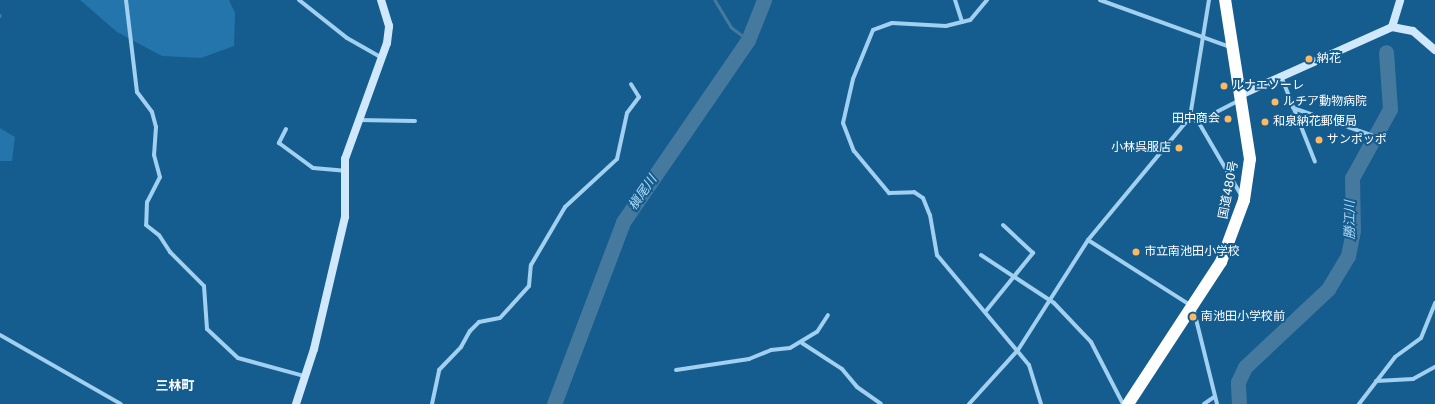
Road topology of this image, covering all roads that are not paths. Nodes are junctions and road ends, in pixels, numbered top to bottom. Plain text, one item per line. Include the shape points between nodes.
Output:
1 (126, 0) edge
2 (299, 0) edge
3 (381, 0) edge
4 (955, 0) edge
5 (987, 0) edge
6 (1100, 0) edge
7 (1209, 0) edge
8 (1225, 0) edge
9 (1400, 0) edge
10 (962, 22) junction
11 (1392, 27) junction
12 (1204, 39) junction
13 (1231, 47) junction
14 (1435, 50) edge
15 (382, 58) junction
16 (1282, 76) junction
17 (631, 84) dead end
18 (1240, 95) junction
19 (1293, 108) junction
20 (1190, 117) junction
21 (358, 120) junction
22 (415, 121) dead end
23 (286, 129) dead end
24 (1371, 135) dead end
25 (1315, 162) dead end
26 (345, 171) junction
27 (1244, 200) junction
28 (1003, 225) dead end
29 (1088, 240) junction
30 (981, 255) dead end
31 (1014, 279) junction
32 (1048, 299) junction
33 (1435, 303) edge
34 (1193, 307) junction
35 (986, 311) junction
36 (828, 315) dead end
37 (0, 335) edge
38 (802, 343) junction
39 (1018, 350) junction
40 (1435, 367) edge
41 (676, 370) dead end
42 (304, 376) junction
43 (1376, 381) junction
44 (1214, 396) junction
45 (121, 404) edge
46 (296, 404) edge
47 (432, 404) edge
48 (881, 404) edge
49 (969, 404) edge
50 (1041, 404) edge
51 (1123, 404) edge
52 (1128, 404) edge
53 (1204, 404) edge
54 (1217, 404) edge
55 (1359, 404) edge

1 - 42 street via 137,92 152,112 156,127 154,155 160,177 147,202 146,225 159,235 170,252 204,286 207,329 238,358
2 - 15 street via 347,38
3 - 15 street via 389,26
4 - 10 street
5 - 10 street via 970,20
6 - 12 street
7 - 12 street
8 - 13 highway, 国道480号
9 - 11 street
10 - 35 street via 946,26 892,23 873,30 852,79 843,123 854,151 889,193 914,192 923,198 930,215 937,254
11 - 14 street via 1413,30
11 - 16 street
12 - 13 street
12 - 20 street
13 - 18 highway, 国道480号
15 - 21 street
16 - 18 street
16 - 19 street
17 - 47 street via 639,97 627,113 617,159 565,208 531,265 529,286 500,318 479,322 442,366
18 - 20 street via 1237,103 1201,120
18 - 27 highway, 国道480号 via 1250,159
19 - 24 street
19 - 25 street
20 - 27 street via 1199,123
20 - 29 street
21 - 22 street
21 - 26 street
23 - 26 street via 279,143 313,168
26 - 42 street via 345,217 314,349
27 - 34 highway, 国道480号 via 1228,249
28 - 31 street via 1033,253
29 - 32 street
29 - 34 street
30 - 31 street
31 - 32 street
31 - 35 street
32 - 39 street
32 - 51 street via 1091,342
33 - 43 street via 1421,338 1395,357
34 - 44 street
34 - 52 highway, 国道480号
35 - 39 street
36 - 38 street via 817,332
37 - 45 street
38 - 41 street via 749,359
38 - 48 street via 842,369 857,387
39 - 49 street
39 - 50 street via 1030,365
40 - 43 street via 1413,379
42 - 46 street
43 - 55 street
44 - 53 street
44 - 54 street

